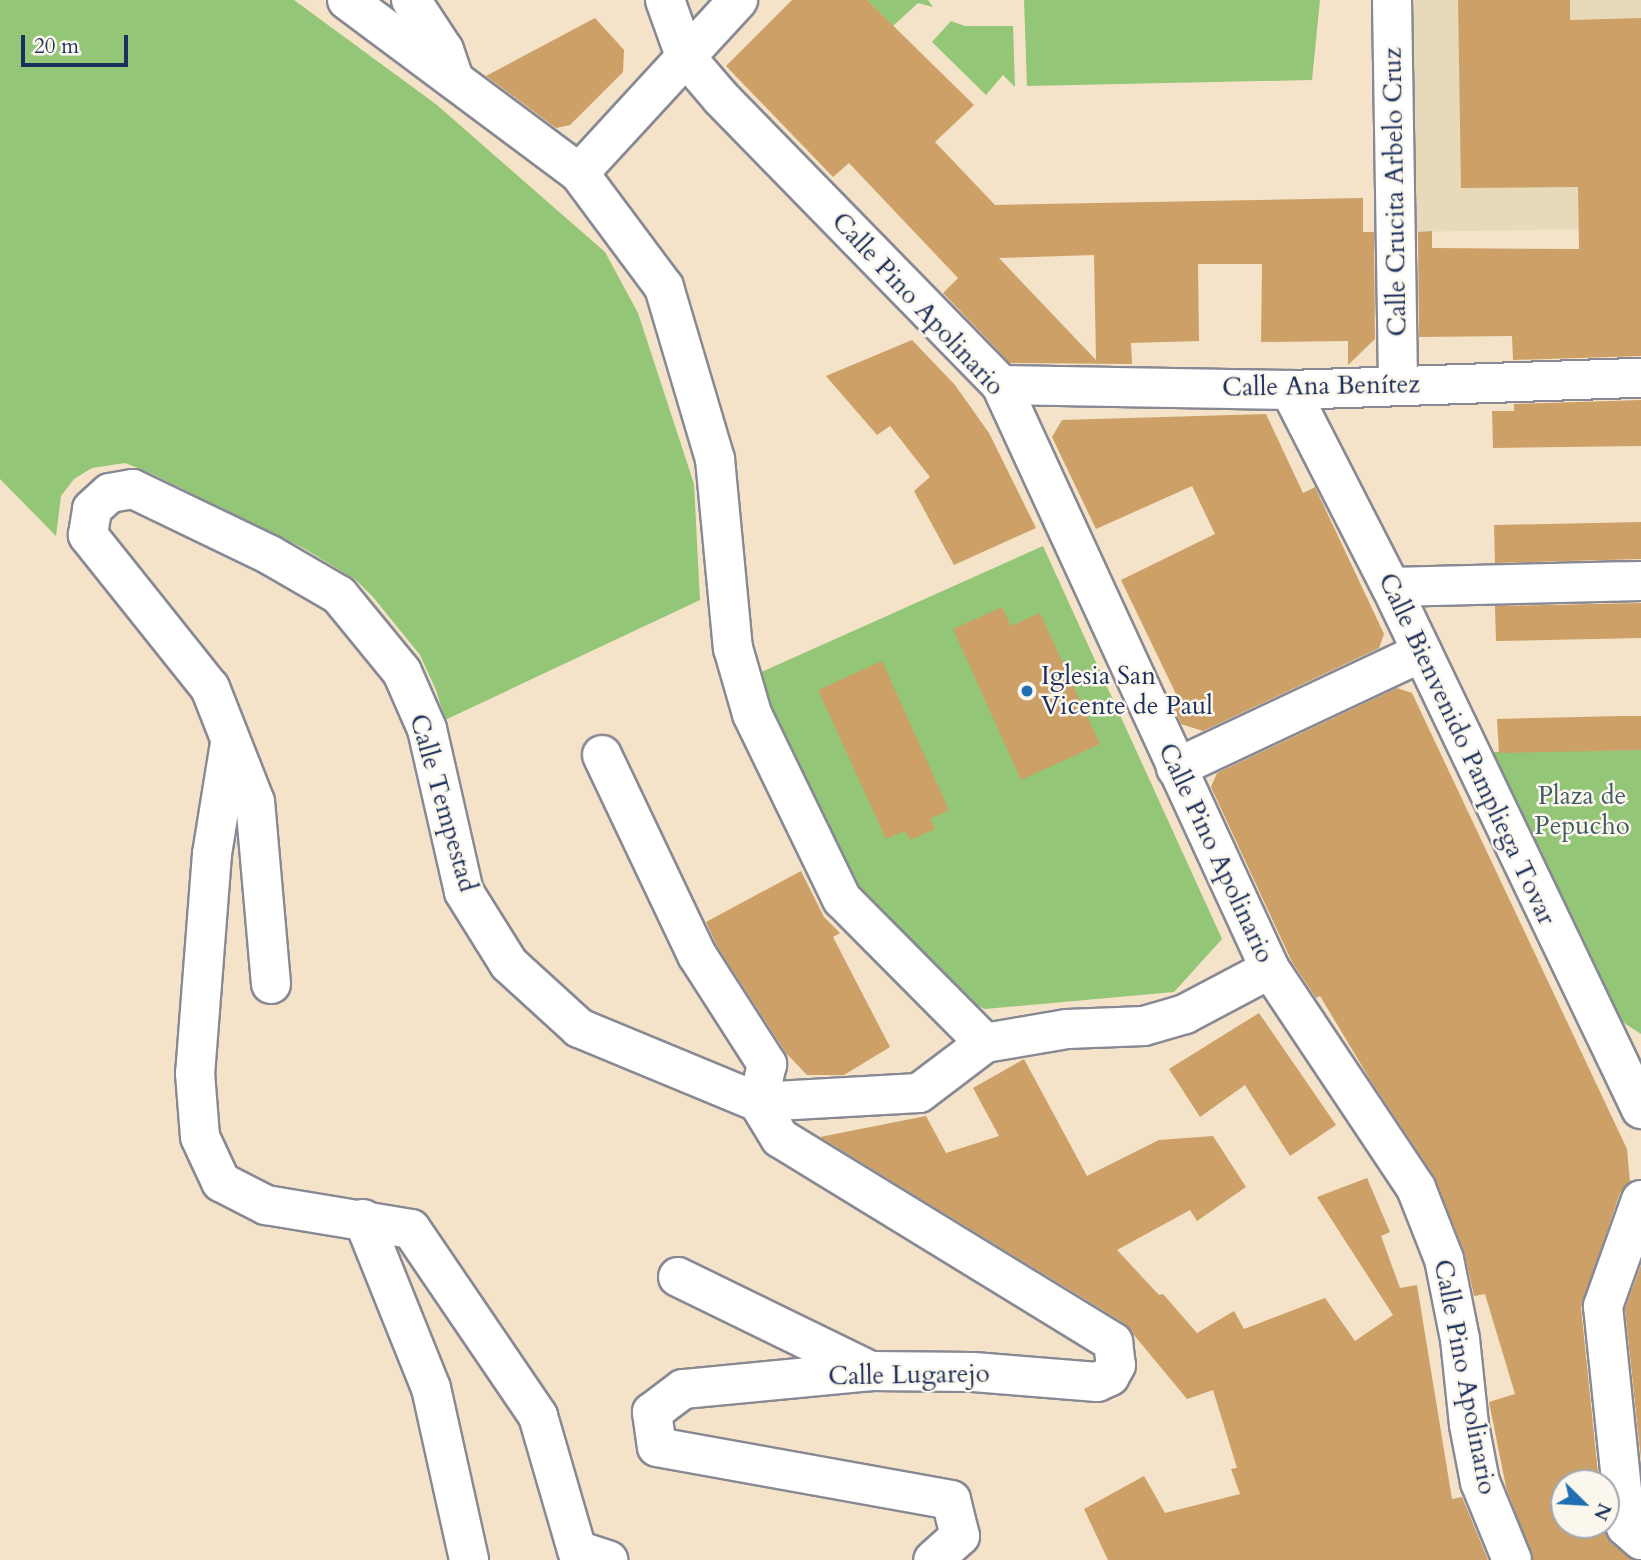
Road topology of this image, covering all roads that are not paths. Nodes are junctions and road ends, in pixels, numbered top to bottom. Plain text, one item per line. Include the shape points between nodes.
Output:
1 (347, 0) edge
2 (411, 0) edge
3 (665, 0) edge
4 (738, 0) edge
5 (1392, 0) edge
6 (685, 56) junction
7 (455, 81) junction
8 (579, 173) junction
9 (1641, 378) edge
10 (1398, 384) junction
11 (1001, 385) junction
12 (1290, 390) junction
13 (1641, 581) edge
14 (1391, 587) junction
15 (1422, 652) junction
16 (230, 743) junction
17 (602, 755) dead end
18 (1176, 768) junction
19 (1270, 969) junction
20 (271, 984) dead end
21 (985, 1043) junction
22 (758, 1102) junction
23 (1641, 1109) edge
24 (1641, 1200) edge
25 (363, 1219) junction
26 (678, 1278) dead end
27 (871, 1371) junction
28 (1641, 1540) edge
29 (469, 1560) edge
30 (608, 1560) edge
31 (933, 1560) edge
32 (1512, 1560) edge

1 - 7 street
2 - 7 street via 444,50
3 - 6 street, Calle Pino Apolinario
4 - 6 street
5 - 10 street, Calle Crucita Arbelo Cruz
6 - 8 street
6 - 11 street, Calle Pino Apolinario
7 - 8 street
8 - 21 street via 664,287 715,459 733,648 752,714 842,899
9 - 10 street, Calle Ana Benítez
10 - 12 street, Calle Ana Benítez
11 - 12 street, Calle Ana Benítez
11 - 18 street, Calle Pino Apolinario
12 - 14 street, Calle Bienvenido Pampliega Tovar
13 - 14 street
14 - 15 street, Calle Bienvenido Pampliega Tovar
15 - 18 street
15 - 23 street, Calle Bienvenido Pampliega Tovar
16 - 20 street, Calle Tempestad via 255,802
16 - 22 street, Calle Tempestad via 210,688 88,535 92,509 110,493 133,489 270,555 339,595 402,672 427,729 464,892 509,964 579,1028
16 - 25 street, Calle Tempestad via 212,854 195,1073 200,1137 221,1182 267,1205
17 - 22 street via 697,955 767,1064
18 - 19 street, Calle Pino Apolinario
19 - 21 street, Calle Tempestad via 1185,1014 1144,1026 1067,1029
19 - 32 street, Calle Pino Apolinario via 1416,1188 1444,1259 1480,1482
21 - 22 street, Calle Tempestad via 919,1093
22 - 27 street, Calle Lugarejo via 780,1138 1114,1342 1117,1354 1110,1377 1097,1382 973,1372
24 - 28 street via 1603,1306 1626,1527
25 - 29 street via 431,1388
25 - 30 street via 411,1230 538,1416 577,1550
26 - 27 street
27 - 31 street, Calle Lugarejo via 684,1389 653,1412 657,1447 951,1500 960,1536

